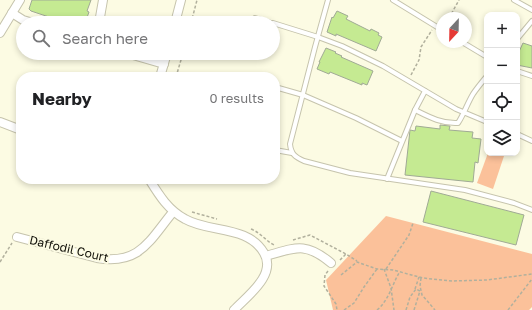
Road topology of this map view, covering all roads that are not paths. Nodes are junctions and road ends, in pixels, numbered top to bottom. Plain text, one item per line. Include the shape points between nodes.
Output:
1 (20, 0) edge
2 (103, 0) edge
3 (181, 0) edge
4 (328, 0) edge
5 (393, 0) edge
6 (514, 0) edge
7 (532, 10) edge
8 (12, 13) junction
9 (17, 16) edge
10 (100, 16) edge
11 (177, 16) edge
12 (532, 21) edge
13 (280, 25) edge
14 (436, 26) edge
15 (0, 33) edge
16 (520, 35) edge
17 (318, 37) junction
18 (472, 48) edge
19 (484, 55) edge
20 (150, 60) edge
21 (165, 60) edge
22 (164, 64) junction
23 (162, 72) edge
24 (520, 72) edge
25 (532, 76) edge
26 (484, 80) edge
27 (280, 88) edge
28 (425, 91) junction
29 (303, 94) junction
30 (415, 110) junction
31 (465, 113) junction
32 (484, 121) edge
33 (0, 122) edge
34 (0, 128) edge
35 (16, 129) edge
36 (16, 130) edge
37 (520, 135) edge
38 (402, 141) junction
39 (532, 141) edge
40 (280, 151) edge
41 (292, 153) junction
42 (387, 179) junction
43 (152, 184) edge
44 (532, 210) edge
45 (173, 212) junction
46 (17, 237) road end
47 (266, 256) junction
48 (333, 264) road end
49 (234, 310) edge

1 - 8 street
2 - 10 street
3 - 11 street
4 - 17 lane
5 - 14 lane
6 - 7 lane
8 - 9 street
8 - 15 street
12 - 16 lane
13 - 17 lane
17 - 28 lane via 384,66
17 - 29 lane
18 - 19 lane
20 - 22 street
21 - 22 street
22 - 23 street
24 - 25 lane
26 - 31 lane via 473,94
27 - 29 lane
28 - 30 lane
28 - 31 lane
29 - 38 lane
29 - 41 lane via 290,144
30 - 31 lane via 448,124 458,123
30 - 38 lane
31 - 32 lane
33 - 35 street
34 - 36 street
37 - 39 lane
38 - 42 lane
40 - 41 lane
41 - 42 lane via 297,158 327,168
42 - 44 lane via 465,190
43 - 45 street
45 - 46 street, Daffodil Court via 146,245 119,260 97,258
45 - 47 street via 186,220 251,239 259,245
47 - 48 street via 292,249 310,249
47 - 49 street via 265,276

